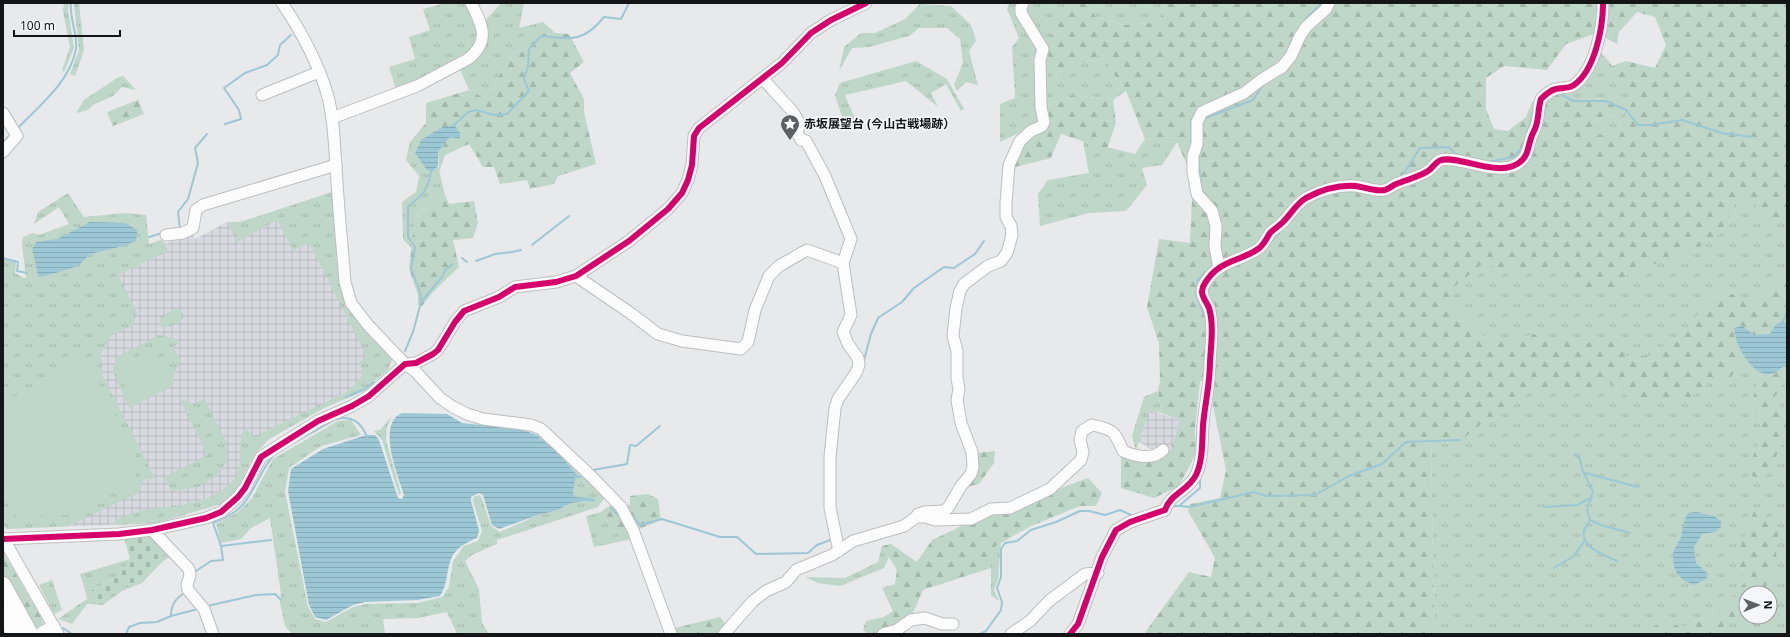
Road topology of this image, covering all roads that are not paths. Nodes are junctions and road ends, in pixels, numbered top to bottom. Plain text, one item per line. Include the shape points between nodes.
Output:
1 (282, 3) edge
2 (471, 3) edge
3 (866, 3) edge
4 (1023, 3) edge
5 (1329, 3) edge
6 (1603, 3) edge
7 (852, 7) edge
8 (319, 72) junction
9 (763, 78) junction
10 (262, 95) dead end
11 (3, 113) edge
12 (332, 118) junction
13 (3, 152) edge
14 (336, 165) junction
15 (166, 235) dead end
16 (843, 263) junction
17 (1217, 267) junction
18 (576, 276) junction
19 (405, 364) junction
20 (1163, 450) dead end
21 (916, 517) junction
22 (152, 530) junction
23 (3, 539) edge
24 (839, 551) junction
25 (1098, 573) junction
26 (3, 585) edge
27 (3, 612) edge
28 (953, 624) dead end
29 (56, 630) edge
30 (36, 633) edge
31 (15, 634) edge
32 (213, 634) edge
33 (671, 634) edge
34 (724, 634) edge
35 (882, 634) edge
36 (1011, 634) edge
37 (1070, 634) edge

1 - 8 street via 296,24
2 - 12 street via 481,21 483,31 475,53 417,86
3 - 7 street
4 - 21 street via 1021,13 1043,49 1040,60 1041,107 1044,122 1020,141 1008,165 1006,217 1012,235 1007,253 1002,262 988,266 964,284 956,308 953,336 957,350 957,396 959,412 972,452 973,467 948,508 943,511 925,512
5 - 17 street via 1306,27 1282,67 1244,93 1208,109 1198,119 1193,172 1197,194 1212,212 1216,226 1214,247
6 - 17 street via 1598,44 1582,77 1573,86 1551,91 1540,102 1529,150 1521,162 1506,168 1441,160 1429,171 1405,179 1386,190 1355,186 1333,188 1299,203 1256,250
7 - 9 street via 810,33 782,63
8 - 10 street
8 - 12 street
9 - 16 street via 793,112 800,124 798,132 801,140 806,141 825,176 851,239
9 - 18 street via 699,128 694,136 688,180 682,193 668,209 629,242
11 - 13 street via 15,132
12 - 14 street
14 - 15 street via 204,205 196,210 192,228 183,233
14 - 19 street via 345,282 351,303
16 - 18 street via 807,250 779,266 769,276 754,310 748,342 741,348 682,341 658,334
16 - 24 street via 850,315 843,332 859,364 856,373 838,399 830,457 830,508
17 - 25 street via 1204,283 1202,290 1211,323 1208,397 1202,450 1196,475 1187,488 1167,505 1116,530 1102,557
18 - 19 street via 556,282 515,287 499,297 464,311 454,322 438,350 416,363
19 - 22 street via 369,396 318,421 267,452 261,457 245,488 221,512 206,518
19 - 33 street via 453,408 483,419 531,425 541,429 592,476 621,507 633,530
20 - 21 street via 1160,454 1136,457 1123,451 1114,433 1092,425 1082,431 1080,440 1084,452 1081,460 1050,489 1010,508 991,509 971,519 935,520
21 - 24 street via 904,526 853,540
22 - 23 street via 119,534
22 - 32 street via 187,566 190,575 187,585 189,592 204,609
23 - 29 street
24 - 34 street via 796,570 786,582 766,591 753,601
25 - 36 street via 1085,574
25 - 37 street via 1078,624
26 - 30 highway
27 - 31 highway
28 - 35 street via 942,624 925,618 911,620 897,630
29 - 30 street

